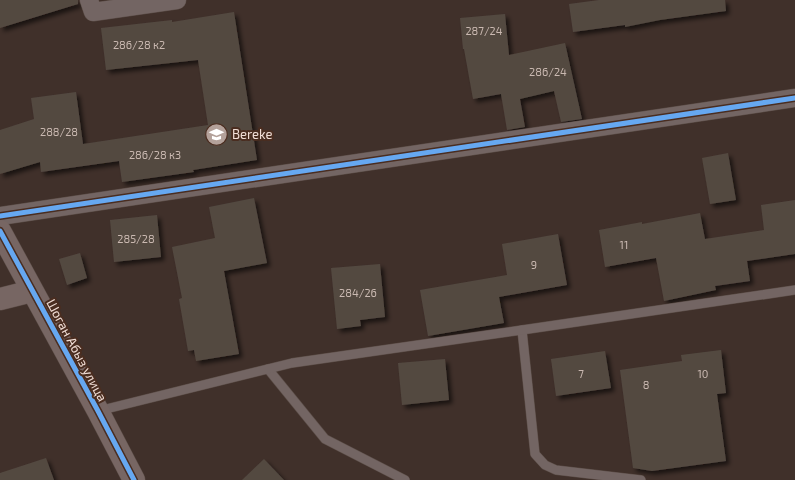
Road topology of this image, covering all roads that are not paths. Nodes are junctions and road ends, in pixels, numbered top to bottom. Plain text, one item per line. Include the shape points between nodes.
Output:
1 (89, 0) edge
2 (176, 0) edge
3 (795, 98) edge
4 (0, 216) edge
5 (0, 231) edge
6 (795, 290) edge
7 (32, 291) junction
8 (0, 299) edge
9 (522, 330) junction
10 (268, 370) junction
11 (98, 411) junction
12 (598, 475) junction
13 (134, 480) edge
14 (405, 480) edge
15 (581, 480) edge
16 (641, 480) edge

1 - 2 street via 93,12
3 - 4 street
5 - 7 street, Шоган Абыз улица
6 - 9 lane
7 - 8 street
7 - 11 street, Шоган Абыз улица
9 - 10 lane via 292,363
9 - 12 lane via 535,454 545,465 556,470
10 - 11 lane
10 - 14 lane via 325,439
11 - 13 street, Шоган Абыз улица
12 - 15 lane
12 - 16 lane

